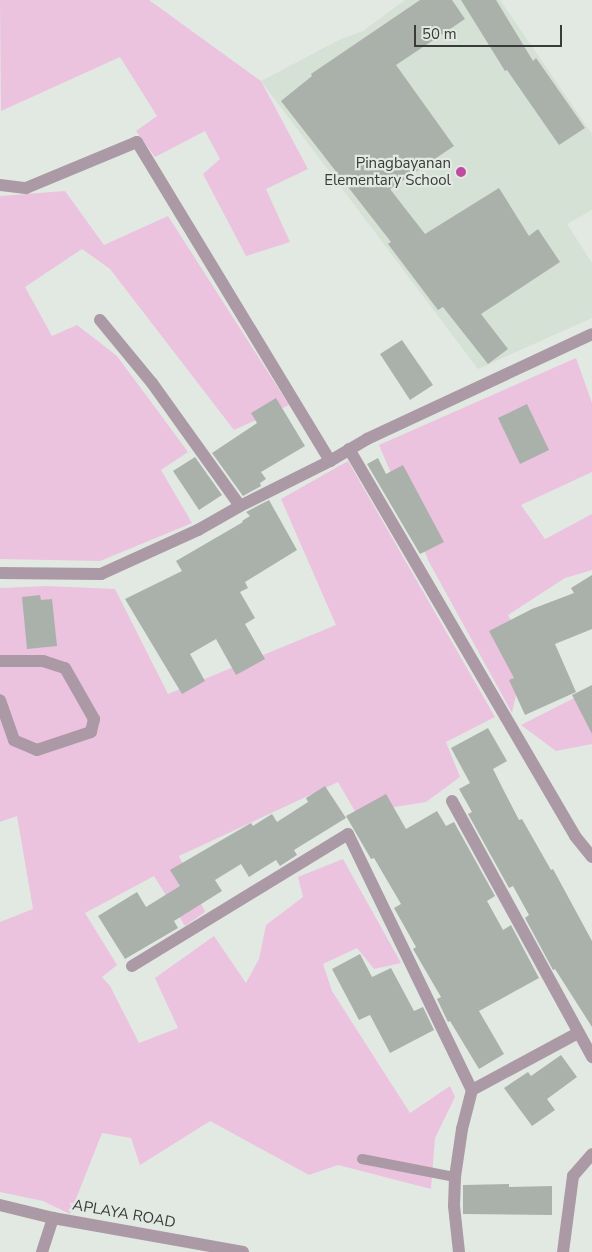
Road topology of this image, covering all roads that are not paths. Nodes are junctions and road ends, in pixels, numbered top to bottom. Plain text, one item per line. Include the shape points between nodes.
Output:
1 (0, 185) edge
2 (100, 320) dead end
3 (592, 334) edge
4 (349, 449) junction
5 (330, 461) junction
6 (240, 506) junction
7 (0, 573) edge
8 (0, 662) edge
9 (0, 700) edge
10 (452, 801) dead end
11 (592, 857) edge
12 (132, 966) dead end
13 (578, 1033) junction
14 (592, 1057) edge
15 (472, 1090) junction
16 (592, 1154) edge
17 (362, 1159) dead end
18 (455, 1177) junction
19 (0, 1205) edge
20 (53, 1218) junction
21 (42, 1252) edge
22 (243, 1252) edge
23 (459, 1252) edge
24 (562, 1252) edge

1 - 5 street via 26,188 137,142
2 - 6 street via 152,383
3 - 4 street
4 - 5 street
4 - 11 street via 575,836
5 - 6 street
6 - 7 street via 198,530 101,574
8 - 9 street via 43,661 65,668 94,718 91,732 37,750 14,740
10 - 13 street
12 - 15 street via 348,834
13 - 14 street
13 - 15 street
15 - 18 street
16 - 24 street via 573,1176
17 - 18 lane
18 - 23 street via 454,1206
19 - 20 street, APLAYA ROAD
20 - 21 street
20 - 22 street, APLAYA ROAD

